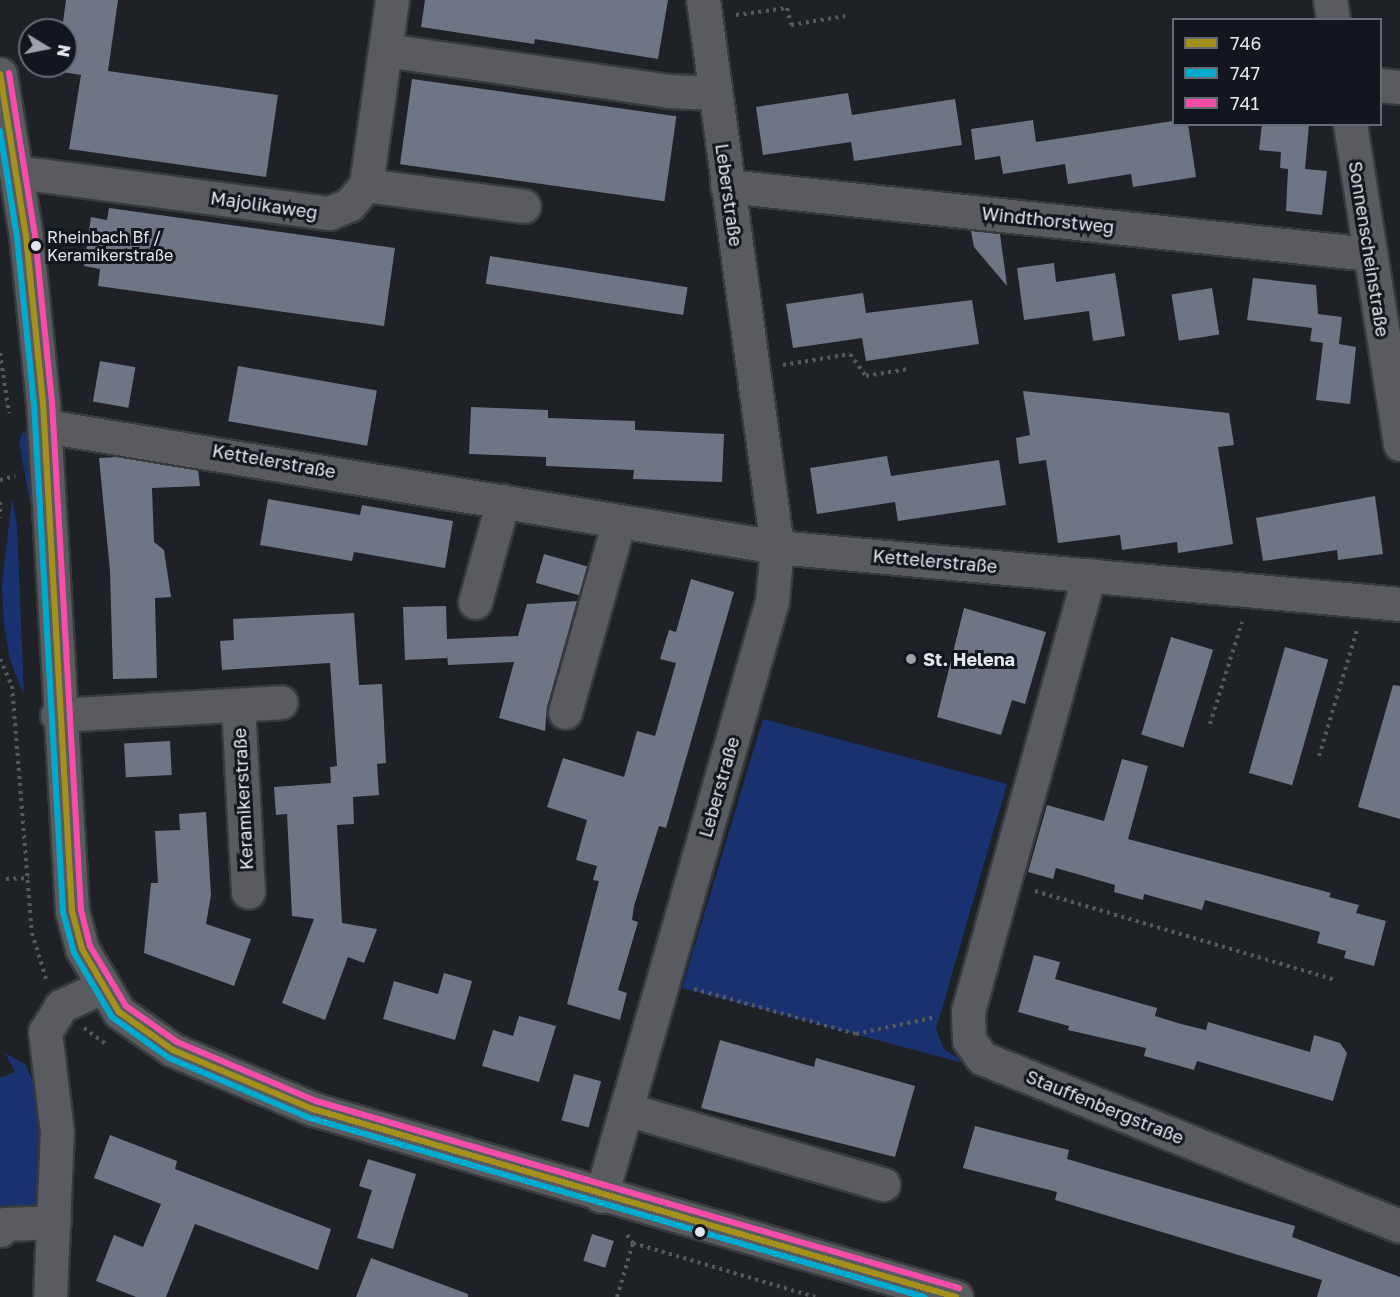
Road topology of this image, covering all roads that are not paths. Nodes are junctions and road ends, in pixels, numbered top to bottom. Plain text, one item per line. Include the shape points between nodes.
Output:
1 (392, 0) edge
2 (1330, 0) edge
3 (704, 10) edge
4 (1333, 18) edge
5 (385, 50) junction
6 (0, 74) edge
7 (1382, 85) edge
8 (1400, 87) edge
9 (715, 93) junction
10 (1350, 126) edge
11 (17, 172) junction
12 (366, 185) junction
13 (727, 186) junction
14 (524, 206) dead end
15 (1370, 254) junction
16 (45, 426) junction
17 (1400, 444) edge
18 (503, 501) junction
19 (620, 520) junction
20 (777, 547) junction
21 (1089, 575) junction
22 (475, 602) dead end
23 (1400, 604) edge
24 (281, 702) dead end
25 (238, 706) junction
26 (565, 712) dead end
27 (57, 715) junction
28 (248, 892) dead end
29 (102, 987) junction
30 (626, 1109) junction
31 (883, 1184) dead end
32 (601, 1196) junction
33 (54, 1222) junction
34 (1400, 1226) edge
35 (0, 1230) edge
36 (50, 1297) edge
37 (956, 1297) edge

1 - 5 street
2 - 4 street
3 - 9 street, Leberstraße
5 - 9 street via 668,91
5 - 12 street
6 - 11 street
7 - 8 street
9 - 13 street, Leberstraße
10 - 15 street, Sonnenscheinstraße
11 - 12 street, Majolikaweg via 328,213 349,205
11 - 16 street
12 - 14 street
13 - 15 street, Windthorstweg
13 - 20 street, Leberstraße
15 - 17 street, Sonnenscheinstraße
16 - 18 street, Kettelerstraße
16 - 27 street
18 - 19 street, Kettelerstraße
18 - 22 street
19 - 20 street, Kettelerstraße
19 - 26 street
20 - 21 street, Kettelerstraße
20 - 30 street, Leberstraße via 772,601
21 - 23 street, Kettelerstraße
21 - 34 street, Stauffenbergstraße via 968,1010 969,1040 982,1058
24 - 25 street, Keramikerstraße
25 - 27 street, Keramikerstraße
25 - 28 street, Keramikerstraße
27 - 29 street via 72,911 82,949
29 - 32 street via 119,1012 173,1050 210,1069 313,1109
29 - 33 street via 61,1006 45,1032 57,1132
30 - 31 street
30 - 32 street, Leberstraße
32 - 37 street
33 - 35 street via 5,1224
33 - 36 street

